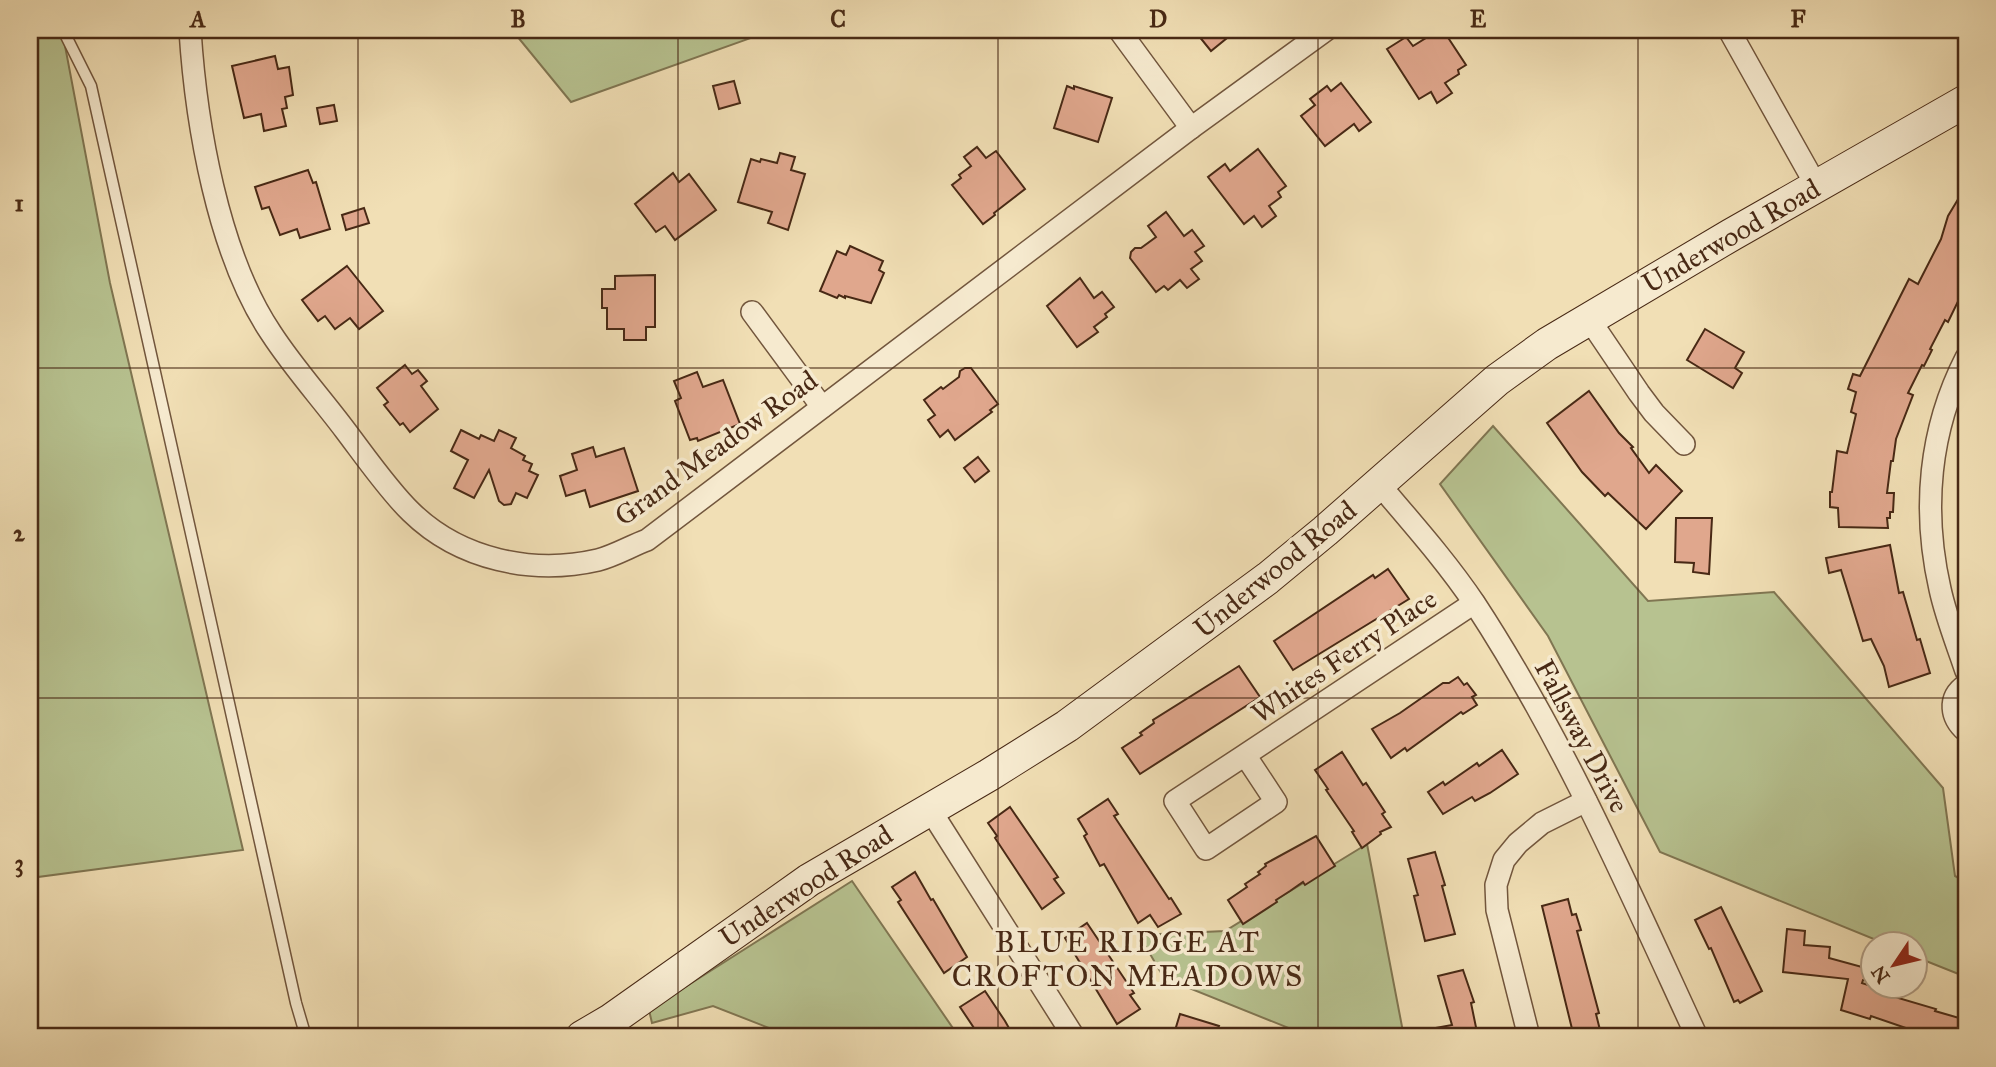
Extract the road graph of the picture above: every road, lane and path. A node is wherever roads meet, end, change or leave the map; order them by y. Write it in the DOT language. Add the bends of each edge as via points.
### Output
graph roads {
  1 [pos="63,30"];
  2 [pos="190,30"];
  3 [pos="1119,30"];
  4 [pos="1326,30"];
  5 [pos="1729,30"];
  6 [pos="1966,101"];
  7 [pos="1191,128"];
  8 [pos="1817,187"];
  9 [pos="752,312"];
  10 [pos="1588,319"];
  11 [pos="1966,358"];
  12 [pos="822,407"];
  13 [pos="1685,444"];
  14 [pos="1379,484"];
  15 [pos="1474,603"];
  16 [pos="1966,671"];
  17 [pos="1966,685"];
  18 [pos="1966,731"];
  19 [pos="1245,755"];
  20 [pos="1586,801"];
  21 [pos="929,808"];
  22 [pos="306,1037"];
  23 [pos="582,1037"];
  24 [pos="1074,1037"];
  25 [pos="1529,1037"];
  26 [pos="1697,1037"];
  1 -- 22 [label="lane" via="91,86"];
  2 -- 12 [label="street, Grand Meadow Road" via="193,82 207,161 246,288 270,333 411,513 453,544 496,560 549,567 600,559 647,540"];
  3 -- 7 [label="street"];
  4 -- 7 [label="street, Grand Meadow Road"];
  5 -- 8 [label="street"];
  6 -- 8 [label="street, Underwood Road"];
  7 -- 12 [label="street, Grand Meadow Road"];
  8 -- 10 [label="street, Underwood Road"];
  9 -- 12 [label="street"];
  10 -- 13 [label="street" via="1654,413"];
  10 -- 14 [label="street, Underwood Road" via="1497,380"];
  11 -- 16 [label="street" via="1943,410 1930,481 1940,591"];
  14 -- 15 [label="street, Fallsway Drive"];
  14 -- 21 [label="street, Underwood Road" via="1268,578 1067,726"];
  15 -- 19 [label="street, Whites Ferry Place"];
  15 -- 20 [label="street, Fallsway Drive"];
  17 -- 18 [label="street" via="1953,708 1957,723"];
  19 -- 19 [label="street, Whites Ferry Place" via="1276,803 1206,849 1175,801"];
  20 -- 25 [label="street" via="1542,823 1518,843 1504,860 1496,885 1497,910"];
  20 -- 26 [label="street, Fallsway Drive"];
  21 -- 23 [label="street, Underwood Road" via="809,880"];
  21 -- 24 [label="street"];
}
